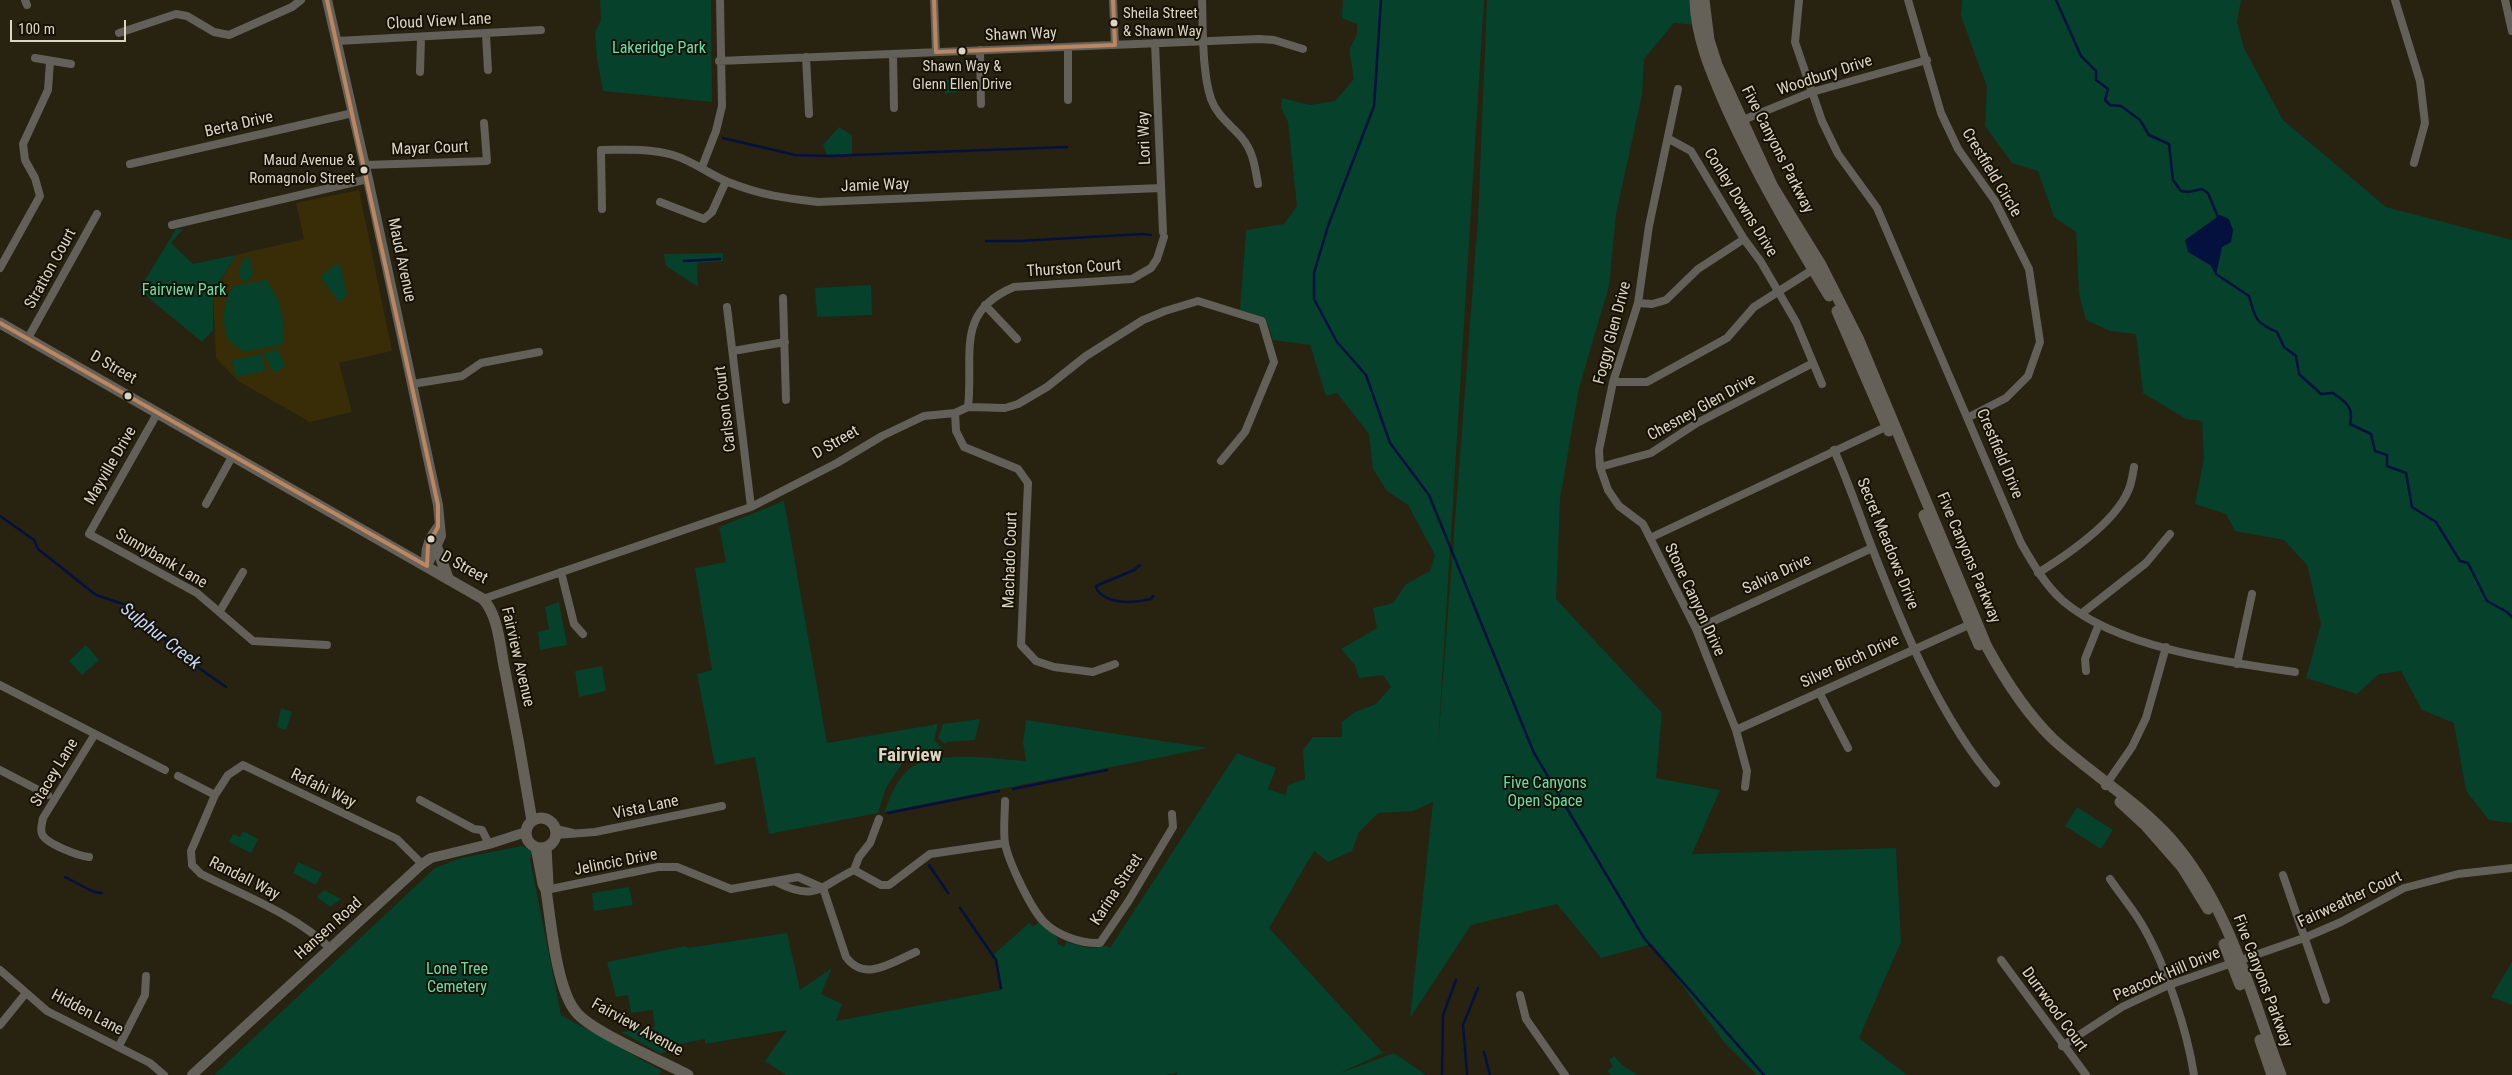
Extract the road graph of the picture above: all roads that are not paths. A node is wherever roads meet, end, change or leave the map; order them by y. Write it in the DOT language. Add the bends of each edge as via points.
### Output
graph roads {
  1 [pos="301,0"];
  2 [pos="328,0"];
  3 [pos="720,0"];
  4 [pos="934,0"];
  5 [pos="1113,0"];
  6 [pos="1202,0"];
  7 [pos="1695,0"];
  8 [pos="1704,0"];
  9 [pos="1799,0"];
  10 [pos="1908,0"];
  11 [pos="2395,0"];
  12 [pos="2505,0"];
  13 [pos="541,30"];
  14 [pos="2512,31"];
  15 [pos="119,33"];
  16 [pos="486,34"];
  17 [pos="421,38"];
  18 [pos="337,41"];
  19 [pos="1204,42"];
  20 [pos="1155,44"];
  21 [pos="1115,45"];
  22 [pos="1068,47"];
  23 [pos="1303,49"];
  24 [pos="980,50"];
  25 [pos="936,52"];
  26 [pos="893,54"];
  27 [pos="806,57"];
  28 [pos="35,58"];
  29 [pos="1927,60"];
  30 [pos="50,61"];
  31 [pos="720,61"];
  32 [pos="71,64"];
  33 [pos="488,70"];
  34 [pos="420,72"];
  35 [pos="1678,89"];
  36 [pos="1812,92"];
  37 [pos="1068,100"];
  38 [pos="981,104"];
  39 [pos="894,108"];
  40 [pos="353,113"];
  41 [pos="809,114"];
  42 [pos="1738,122"];
  43 [pos="484,123"];
  44 [pos="1669,140"];
  45 [pos="2414,163"];
  46 [pos="130,164"];
  47 [pos="366,166"];
  48 [pos="702,167"];
  49 [pos="368,179"];
  50 [pos="726,181"];
  51 [pos="1258,184"];
  52 [pos="1161,188"];
  53 [pos="660,202"];
  54 [pos="602,210"];
  55 [pos="97,214"];
  56 [pos="172,225"];
  57 [pos="1164,235"];
  58 [pos="1744,239"];
  59 [pos="1817,267"];
  60 [pos="0,268"];
  61 [pos="1778,291"];
  62 [pos="783,298"];
  63 [pos="1638,303"];
  64 [pos="985,305"];
  65 [pos="727,307"];
  66 [pos="0,322"];
  67 [pos="28,338"];
  68 [pos="1017,339"];
  69 [pos="785,342"];
  70 [pos="733,351"];
  71 [pos="539,352"];
  72 [pos="1813,362"];
  73 [pos="1613,382"];
  74 [pos="412,384"];
  75 [pos="1822,384"];
  76 [pos="786,400"];
  77 [pos="968,407"];
  78 [pos="158,412"];
  79 [pos="955,413"];
  80 [pos="1969,417"];
  81 [pos="1890,425"];
  82 [pos="1834,450"];
  83 [pos="233,455"];
  84 [pos="1221,461"];
  85 [pos="1600,467"];
  86 [pos="2134,467"];
  87 [pos="206,504"];
  88 [pos="751,507"];
  89 [pos="438,527"];
  90 [pos="89,534"];
  91 [pos="2170,534"];
  92 [pos="1650,538"];
  93 [pos="437,548"];
  94 [pos="1872,548"];
  95 [pos="427,566"];
  96 [pos="243,572"];
  97 [pos="561,572"];
  98 [pos="2038,573"];
  99 [pos="448,578"];
  100 [pos="2252,594"];
  101 [pos="483,599"];
  102 [pos="220,612"];
  103 [pos="2080,614"];
  104 [pos="1973,623"];
  105 [pos="2099,624"];
  106 [pos="1696,629"];
  107 [pos="583,634"];
  108 [pos="327,645"];
  109 [pos="1915,648"];
  110 [pos="2166,648"];
  111 [pos="1115,664"];
  112 [pos="2237,664"];
  113 [pos="2086,671"];
  114 [pos="2295,672"];
  115 [pos="0,685"];
  116 [pos="1820,692"];
  117 [pos="1736,730"];
  118 [pos="95,734"];
  119 [pos="1848,748"];
  120 [pos="0,770"];
  121 [pos="165,770"];
  122 [pos="178,776"];
  123 [pos="1996,783"];
  124 [pos="2106,784"];
  125 [pos="1745,786"];
  126 [pos="48,795"];
  127 [pos="215,795"];
  128 [pos="420,800"];
  129 [pos="1005,801"];
  130 [pos="722,806"];
  131 [pos="1172,814"];
  132 [pos="536,819"];
  133 [pos="879,819"];
  134 [pos="556,832"];
  135 [pos="527,835"];
  136 [pos="1005,842"];
  137 [pos="490,844"];
  138 [pos="541,847"];
  139 [pos="89,857"];
  140 [pos="422,864"];
  141 [pos="2512,868"];
  142 [pos="854,870"];
  143 [pos="2283,874"];
  144 [pos="2110,879"];
  145 [pos="808,880"];
  146 [pos="776,882"];
  147 [pos="823,888"];
  148 [pos="546,890"];
  149 [pos="805,893"];
  150 [pos="2304,938"];
  151 [pos="330,948"];
  152 [pos="916,952"];
  153 [pos="2000,960"];
  154 [pos="2236,961"];
  155 [pos="0,970"];
  156 [pos="146,976"];
  157 [pos="2170,985"];
  158 [pos="26,993"];
  159 [pos="1520,995"];
  160 [pos="2326,1000"];
  161 [pos="0,1025"];
  162 [pos="119,1046"];
  163 [pos="2062,1046"];
  164 [pos="164,1075"];
  165 [pos="192,1075"];
  166 [pos="688,1075"];
  167 [pos="1565,1075"];
  168 [pos="2086,1075"];
  169 [pos="2194,1075"];
  170 [pos="2272,1075"];
  171 [pos="2281,1075"];
  1 -- 15 [label="street" via="292,8 229,35 214,32 187,16 176,14"];
  2 -- 18 [label="street, Maud Avenue"];
  3 -- 31 [label="street"];
  4 -- 25 [label="street"];
  5 -- 21 [label="street"];
  6 -- 19 [label="street"];
  7 -- 42 [label="main road, Five Canyons Parkway" via="1704,53"];
  8 -- 42 [label="main road, Five Canyons Parkway" via="1709,40"];
  9 -- 36 [label="street" via="1795,42"];
  10 -- 29 [label="street, Crestfield Circle"];
  11 -- 45 [label="street" via="2421,90 2425,124"];
  12 -- 14 [label="street"];
  13 -- 16 [label="street, Cloud View Lane"];
  16 -- 17 [label="street, Cloud View Lane"];
  16 -- 33 [label="street"];
  17 -- 18 [label="street, Cloud View Lane"];
  17 -- 34 [label="street"];
  18 -- 40 [label="street, Maud Avenue"];
  19 -- 20 [label="street, Shawn Way"];
  19 -- 23 [label="street, Shawn Way" via="1274,40"];
  19 -- 51 [label="street" via="1211,99 1218,114 1250,150"];
  20 -- 21 [label="street, Shawn Way"];
  20 -- 52 [label="street, Lori Way"];
  21 -- 22 [label="street, Shawn Way"];
  22 -- 24 [label="street, Shawn Way"];
  22 -- 37 [label="street"];
  24 -- 25 [label="street, Shawn Way"];
  24 -- 38 [label="street"];
  25 -- 26 [label="street, Shawn Way"];
  26 -- 27 [label="street, Shawn Way"];
  26 -- 39 [label="street"];
  27 -- 31 [label="street, Shawn Way"];
  27 -- 41 [label="street"];
  28 -- 30 [label="street"];
  29 -- 36 [label="street, Woodbury Drive"];
  29 -- 80 [label="street, Crestfield Circle" via="1941,113 1958,149 1995,200 2029,269 2040,342 2028,376 2006,398"];
  30 -- 32 [label="street"];
  30 -- 60 [label="street" via="48,90 23,144 25,160 36,178 40,196"];
  31 -- 48 [label="street" via="722,106"];
  35 -- 44 [label="street, Foggy Glen Drive"];
  36 -- 42 [label="street, Woodbury Drive"];
  36 -- 80 [label="street, Crestfield Drive" via="1838,154 1877,208"];
  40 -- 46 [label="street, Berta Drive"];
  40 -- 47 [label="street, Maud Avenue"];
  42 -- 59 [label="main road, Five Canyons Parkway" via="1768,195"];
  43 -- 47 [label="street, Mayar Court" via="487,161"];
  44 -- 58 [label="street, Conley Downs Drive" via="1690,151"];
  44 -- 63 [label="street, Foggy Glen Drive" via="1649,226"];
  47 -- 49 [label="street, Maud Avenue"];
  48 -- 50 [label="street, Jamie Way"];
  48 -- 54 [label="street, Jamie Way" via="673,155 648,150 601,150"];
  49 -- 56 [label="street"];
  49 -- 74 [label="street, Maud Avenue"];
  50 -- 52 [label="street, Jamie Way" via="767,196 818,202"];
  50 -- 53 [label="street" via="712,212 704,219"];
  52 -- 57 [label="street, Lori Way"];
  55 -- 67 [label="street, Stratton Court"];
  57 -- 64 [label="street, Thurston Court" via="1157,260 1151,268 1132,278 1014,287"];
  58 -- 61 [label="street, Conley Downs Drive"];
  58 -- 63 [label="street" via="1698,269 1666,300"];
  59 -- 61 [label="street"];
  59 -- 81 [label="main road, Five Canyons Parkway"];
  61 -- 72 [label="street, Conley Downs Drive"];
  61 -- 73 [label="street" via="1754,307 1728,338 1647,382"];
  62 -- 69 [label="street"];
  63 -- 73 [label="street, Foggy Glen Drive"];
  64 -- 68 [label="street"];
  64 -- 77 [label="street, Thurston Court" via="969,337"];
  65 -- 70 [label="street, Carlson Court"];
  66 -- 67 [label="main road, D Street"];
  67 -- 78 [label="main road, D Street"];
  69 -- 70 [label="street"];
  69 -- 76 [label="street"];
  70 -- 88 [label="street, Carlson Court"];
  71 -- 74 [label="street" via="481,363 462,376"];
  72 -- 75 [label="street, Conley Downs Drive"];
  72 -- 85 [label="street, Chesney Glen Drive" via="1697,423 1650,453"];
  73 -- 85 [label="street, Foggy Glen Drive" via="1599,450"];
  74 -- 89 [label="street, Maud Avenue" via="438,504"];
  77 -- 79 [label="street, D Street"];
  77 -- 84 [label="street" via="1005,408 1028,400 1086,356 1143,320 1198,301 1262,321 1274,362 1245,432"];
  78 -- 83 [label="main road, D Street"];
  78 -- 90 [label="street, Mayville Drive"];
  79 -- 88 [label="street, D Street" via="924,416"];
  79 -- 111 [label="street, Machado Court" via="956,431 964,447 1018,469 1028,483 1021,645 1036,661 1054,667 1093,672"];
  80 -- 98 [label="street, Crestfield Drive" via="2021,543"];
  81 -- 82 [label="street, Stone Canyon Drive"];
  81 -- 104 [label="main road, Five Canyons Parkway"];
  82 -- 92 [label="street, Stone Canyon Drive"];
  82 -- 94 [label="street, Secret Meadows Drive"];
  83 -- 87 [label="street"];
  83 -- 95 [label="main road, D Street"];
  85 -- 92 [label="street, Foggy Glen Drive" via="1608,490 1619,506 1643,524"];
  86 -- 98 [label="street" via="2130,487 2120,506 2102,525"];
  88 -- 97 [label="street, D Street"];
  89 -- 93 [label="street, Maud Avenue" via="441,536"];
  89 -- 95 [label="street, Maud Avenue" via="424,554"];
  90 -- 102 [label="street, Sunnybank Lane" via="197,593"];
  91 -- 103 [label="street" via="2146,563"];
  92 -- 106 [label="street, Stone Canyon Drive"];
  93 -- 95 [label="street, Maud Avenue"];
  93 -- 99 [label="main road"];
  94 -- 106 [label="street, Salvia Drive"];
  94 -- 109 [label="street, Secret Meadows Drive"];
  95 -- 99 [label="main road, D Street"];
  96 -- 102 [label="street"];
  97 -- 101 [label="street, D Street"];
  97 -- 107 [label="street" via="574,624"];
  98 -- 103 [label="street, Crestfield Drive" via="2062,600"];
  99 -- 101 [label="main road, D Street"];
  100 -- 112 [label="street"];
  101 -- 132 [label="main road, Fairview Avenue" via="490,606 497,634 528,784 533,791"];
  102 -- 108 [label="street, Sunnybank Lane" via="253,640"];
  103 -- 105 [label="street, Crestfield Drive"];
  104 -- 109 [label="street, Silver Birch Drive"];
  104 -- 124 [label="main road, Five Canyons Parkway" via="1992,668 2023,716 2044,738"];
  105 -- 110 [label="street, Crestfield Drive"];
  105 -- 113 [label="street" via="2085,659"];
  106 -- 117 [label="street, Stone Canyon Drive"];
  109 -- 116 [label="street, Silver Birch Drive"];
  109 -- 123 [label="street, Secret Meadows Drive" via="1952,724 1974,758"];
  110 -- 112 [label="street, Crestfield Drive"];
  110 -- 124 [label="street" via="2146,718 2132,747"];
  112 -- 114 [label="street, Crestfield Drive"];
  115 -- 118 [label="street"];
  116 -- 117 [label="street, Silver Birch Drive"];
  116 -- 119 [label="street"];
  117 -- 125 [label="street, Stone Canyon Drive" via="1747,771"];
  118 -- 121 [label="street"];
  118 -- 139 [label="street, Stacey Lane" via="43,818 41,828 42,836 50,842"];
  120 -- 126 [label="street"];
  122 -- 127 [label="street"];
  124 -- 154 [label="main road, Five Canyons Parkway" via="2154,822 2187,860 2219,914"];
  127 -- 140 [label="street, Rafahi Way" via="228,775 242,765 397,840"];
  127 -- 151 [label="street, Randall Way" via="191,851 192,865 201,874 312,931"];
  128 -- 137 [label="street" via="474,829 482,830"];
  129 -- 136 [label="street, Karina Street"];
  130 -- 134 [label="street, Vista Lane" via="595,832"];
  131 -- 136 [label="street, Karina Street" via="1173,827 1100,942 1089,943 1061,934 1043,922 1012,866"];
  132 -- 134 [label="main road" via="550,820"];
  132 -- 135 [label="main road"];
  133 -- 142 [label="street"];
  134 -- 138 [label="main road" via="553,843"];
  135 -- 137 [label="street, Hansen Road" via="510,836"];
  135 -- 138 [label="main road"];
  136 -- 142 [label="street" via="930,854 889,885"];
  137 -- 140 [label="street, Hansen Road" via="431,858"];
  138 -- 148 [label="main road, Fairview Avenue" via="542,884"];
  140 -- 151 [label="street, Hansen Road"];
  141 -- 150 [label="street, Fairweather Court" via="2458,874 2404,888"];
  142 -- 147 [label="street"];
  143 -- 150 [label="street"];
  144 -- 157 [label="street" via="2142,924"];
  145 -- 146 [label="street, Jelincic Drive" via="798,877"];
  145 -- 147 [label="street, Jelincic Drive"];
  145 -- 149 [label="street"];
  146 -- 148 [label="street, Jelincic Drive" via="731,889 677,867 658,867"];
  146 -- 149 [label="street" via="795,892"];
  147 -- 149 [label="street"];
  147 -- 152 [label="street" via="846,957 852,965 862,970 874,970"];
  148 -- 166 [label="main road, Fairview Avenue" via="561,976 576,1012 604,1032"];
  150 -- 154 [label="street, Fairweather Court"];
  150 -- 160 [label="street"];
  151 -- 165 [label="street, Hansen Road"];
  153 -- 163 [label="street, Durrwood Court"];
  154 -- 157 [label="street, Peacock Hill Drive"];
  154 -- 170 [label="main road, Five Canyons Parkway"];
  154 -- 171 [label="main road, Five Canyons Parkway"];
  155 -- 158 [label="street, Hidden Lane"];
  156 -- 162 [label="street" via="145,995"];
  157 -- 163 [label="street, Peacock Hill Drive" via="2122,1007"];
  157 -- 169 [label="street"];
  158 -- 161 [label="street"];
  158 -- 162 [label="street, Hidden Lane" via="47,1011"];
  159 -- 167 [label="street" via="1526,1019"];
  162 -- 164 [label="street, Hidden Lane" via="150,1062"];
  163 -- 168 [label="street, Durrwood Court"];
}
